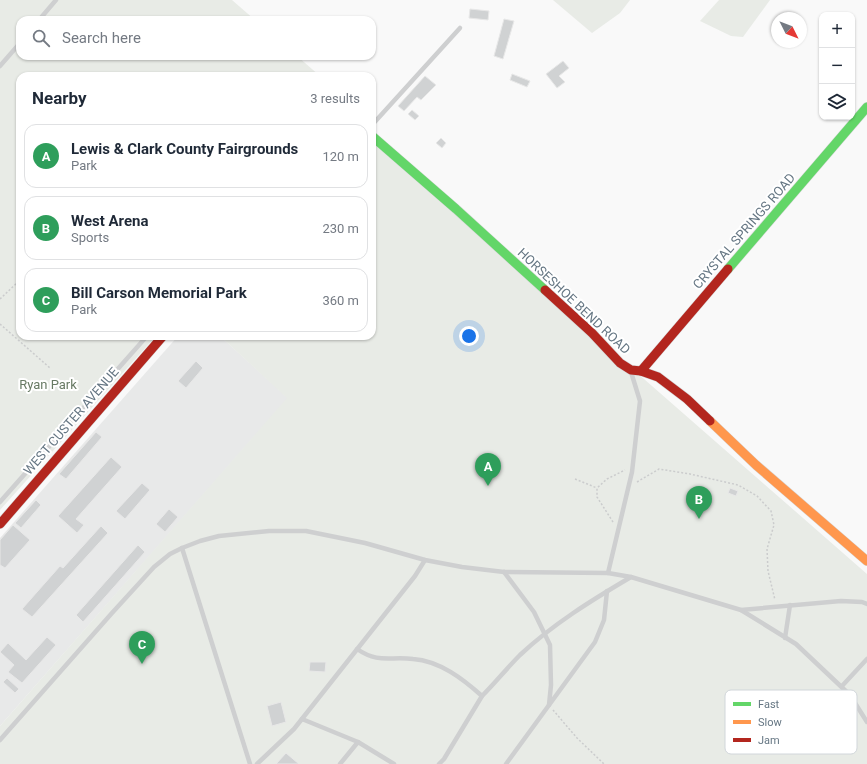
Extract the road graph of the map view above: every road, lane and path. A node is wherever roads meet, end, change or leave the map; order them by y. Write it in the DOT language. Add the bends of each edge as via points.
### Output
graph roads {
  1 [pos="56,0"];
  2 [pos="42,16"];
  3 [pos="460,28"];
  4 [pos="16,48"];
  5 [pos="0,66"];
  6 [pos="867,107"];
  7 [pos="376,121"];
  8 [pos="376,139"];
  9 [pos="16,284"];
  10 [pos="0,299"];
  11 [pos="0,324"];
  12 [pos="16,338"];
  13 [pos="18,340"];
  14 [pos="143,340"];
  15 [pos="159,340"];
  16 [pos="50,368"];
  17 [pos="631,370"];
  18 [pos="641,371"];
  19 [pos="632,466"];
  20 [pos="575,479"];
  21 [pos="597,488"];
  22 [pos="628,490"];
  23 [pos="0,502"];
  24 [pos="0,524"];
  25 [pos="618,530"];
  26 [pos="182,548"];
  27 [pos="425,560"];
  28 [pos="867,561"];
  29 [pos="504,572"];
  30 [pos="608,573"];
  31 [pos="631,577"];
  32 [pos="607,591"];
  33 [pos="867,604"];
  34 [pos="790,605"];
  35 [pos="776,607"];
  36 [pos="741,610"];
  37 [pos="546,634"];
  38 [pos="785,638"];
  39 [pos="357,649"];
  40 [pos="867,659"];
  41 [pos="842,686"];
  42 [pos="846,690"];
  43 [pos="482,696"];
  44 [pos="549,705"];
  45 [pos="857,706"];
  46 [pos="302,719"];
  47 [pos="867,722"];
  48 [pos="0,740"];
  49 [pos="358,742"];
  50 [pos="250,764"];
  51 [pos="257,764"];
  52 [pos="340,764"];
  53 [pos="394,764"];
  54 [pos="439,764"];
  55 [pos="506,764"];
  56 [pos="604,764"];
  1 -- 2 [label="lane"];
  3 -- 7 [label="lane"];
  4 -- 5 [label="lane"];
  6 -- 18 [label="street, CRYSTAL SPRINGS ROAD"];
  8 -- 17 [label="street, HORSESHOE BEND ROAD" via="581,323 620,363"];
  9 -- 10 [label="path"];
  11 -- 12 [label="path"];
  13 -- 16 [label="path"];
  14 -- 23 [label="lane"];
  15 -- 24 [label="street, WEST CUSTER AVENUE"];
  17 -- 18 [label="street, HORSESHOE BEND ROAD"];
  17 -- 19 [label="lane" via="640,401"];
  18 -- 28 [label="street, HORSESHOE BEND ROAD" via="658,377 687,399 756,465"];
  19 -- 21 [label="path" via="606,479"];
  19 -- 22 [label="lane"];
  20 -- 21 [label="path"];
  21 -- 25 [label="path" via="597,497"];
  22 -- 25 [label="lane"];
  22 -- 35 [label="path" via="642,478 659,469 738,485 757,496 771,510 773,518 774,525 767,549 768,571"];
  25 -- 30 [label="lane"];
  26 -- 27 [label="lane" via="219,536 269,531 306,531 365,542"];
  26 -- 48 [label="lane" via="170,554 154,568"];
  26 -- 50 [label="lane"];
  27 -- 29 [label="lane" via="462,568"];
  27 -- 39 [label="lane"];
  29 -- 30 [label="lane"];
  29 -- 37 [label="lane" via="527,600"];
  30 -- 31 [label="lane"];
  31 -- 32 [label="lane"];
  31 -- 36 [label="lane"];
  32 -- 37 [label="lane"];
  32 -- 44 [label="lane" via="604,620 595,642"];
  33 -- 34 [label="lane" via="841,601"];
  34 -- 35 [label="lane"];
  34 -- 38 [label="lane"];
  35 -- 36 [label="lane"];
  36 -- 38 [label="lane"];
  37 -- 43 [label="lane" via="520,655"];
  37 -- 44 [label="lane" via="550,645"];
  38 -- 41 [label="lane" via="796,644"];
  39 -- 43 [label="lane" via="371,658 413,658 426,661 446,669"];
  39 -- 46 [label="lane"];
  40 -- 41 [label="lane"];
  41 -- 42 [label="lane"];
  43 -- 54 [label="lane" via="444,760"];
  44 -- 55 [label="lane"];
  44 -- 56 [label="path" via="577,738"];
  45 -- 47 [label="lane"];
  46 -- 49 [label="lane"];
  46 -- 51 [label="lane"];
  49 -- 52 [label="lane"];
  49 -- 53 [label="lane"];
}
